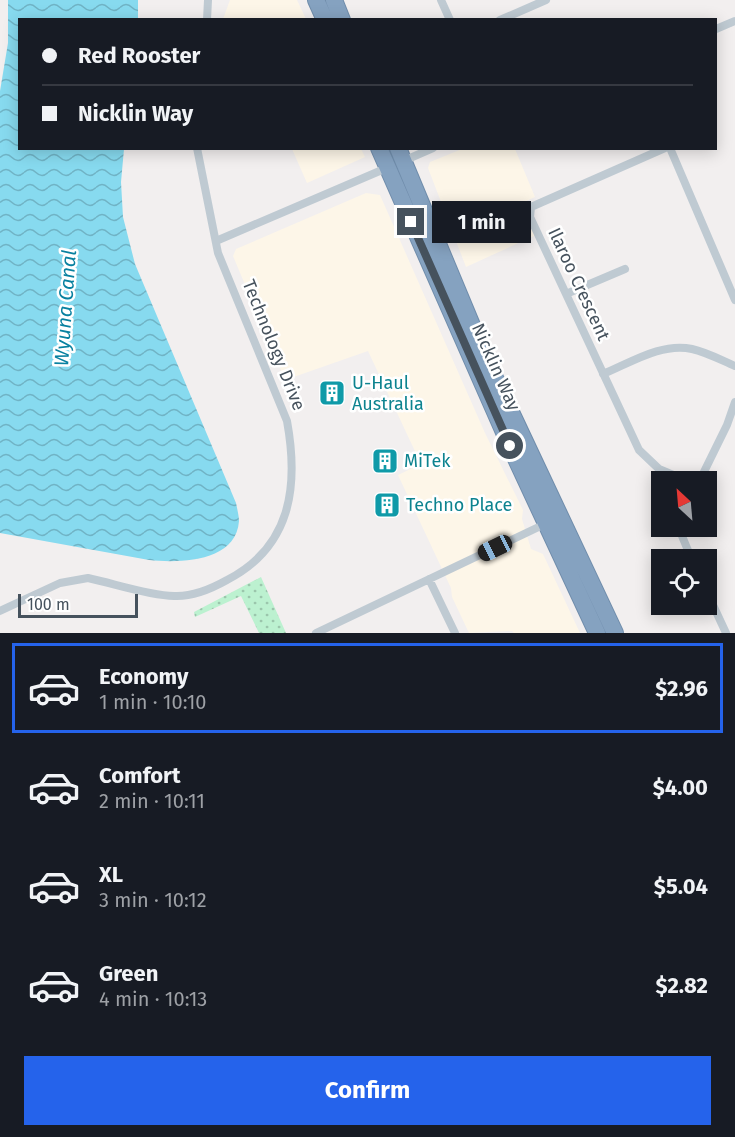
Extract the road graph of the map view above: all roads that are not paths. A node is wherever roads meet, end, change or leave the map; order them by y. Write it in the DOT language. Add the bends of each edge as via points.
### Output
graph roads {
  1 [pos="208,0"];
  2 [pos="316,0"];
  3 [pos="334,0"];
  4 [pos="441,0"];
  5 [pos="542,1"];
  6 [pos="207,18"];
  7 [pos="324,18"];
  8 [pos="341,18"];
  9 [pos="449,18"];
  10 [pos="504,18"];
  11 [pos="735,21"];
  12 [pos="717,29"];
  13 [pos="197,150"];
  14 [pos="380,150"];
  15 [pos="424,150"];
  16 [pos="660,150"];
  17 [pos="671,150"];
  18 [pos="400,155"];
  19 [pos="387,168"];
  20 [pos="216,241"];
  21 [pos="625,269"];
  22 [pos="566,294"];
  23 [pos="735,300"];
  24 [pos="735,366"];
  25 [pos="603,374"];
  26 [pos="735,402"];
  27 [pos="731,427"];
  28 [pos="664,471"];
  29 [pos="705,471"];
  30 [pos="561,517"];
  31 [pos="545,524"];
  32 [pos="429,579"];
  33 [pos="0,611"];
  34 [pos="717,614"];
  35 [pos="317,633"];
  36 [pos="455,633"];
  37 [pos="597,633"];
  38 [pos="615,633"];
  39 [pos="726,633"];
  1 -- 6 [label="street"];
  2 -- 7 [label="highway"];
  3 -- 8 [label="highway"];
  4 -- 9 [label="street"];
  5 -- 10 [label="street"];
  11 -- 12 [label="street"];
  13 -- 20 [label="street, Technology Drive"];
  14 -- 19 [label="highway, Nicklin Way"];
  15 -- 18 [label="street"];
  16 -- 22 [label="street, Ilaroo Crescent" via="531,207 530,217"];
  17 -- 23 [label="street"];
  18 -- 19 [label="street"];
  18 -- 30 [label="highway, Nicklin Way" via="486,359"];
  19 -- 20 [label="street"];
  19 -- 31 [label="highway, Nicklin Way"];
  20 -- 33 [label="street, Technology Drive" via="287,422 291,502 278,532 255,563 197,593 174,596 88,578 74,579"];
  21 -- 22 [label="street"];
  22 -- 25 [label="street, Ilaroo Crescent"];
  24 -- 25 [label="street" via="692,349 677,348 661,350"];
  25 -- 28 [label="street, Ilaroo Crescent" via="639,450"];
  26 -- 27 [label="street"];
  27 -- 29 [label="street"];
  30 -- 31 [label="street"];
  30 -- 38 [label="highway, Nicklin Way"];
  31 -- 32 [label="street"];
  31 -- 37 [label="highway, Nicklin Way"];
  32 -- 35 [label="street"];
  32 -- 36 [label="street"];
  34 -- 39 [label="street"];
}
